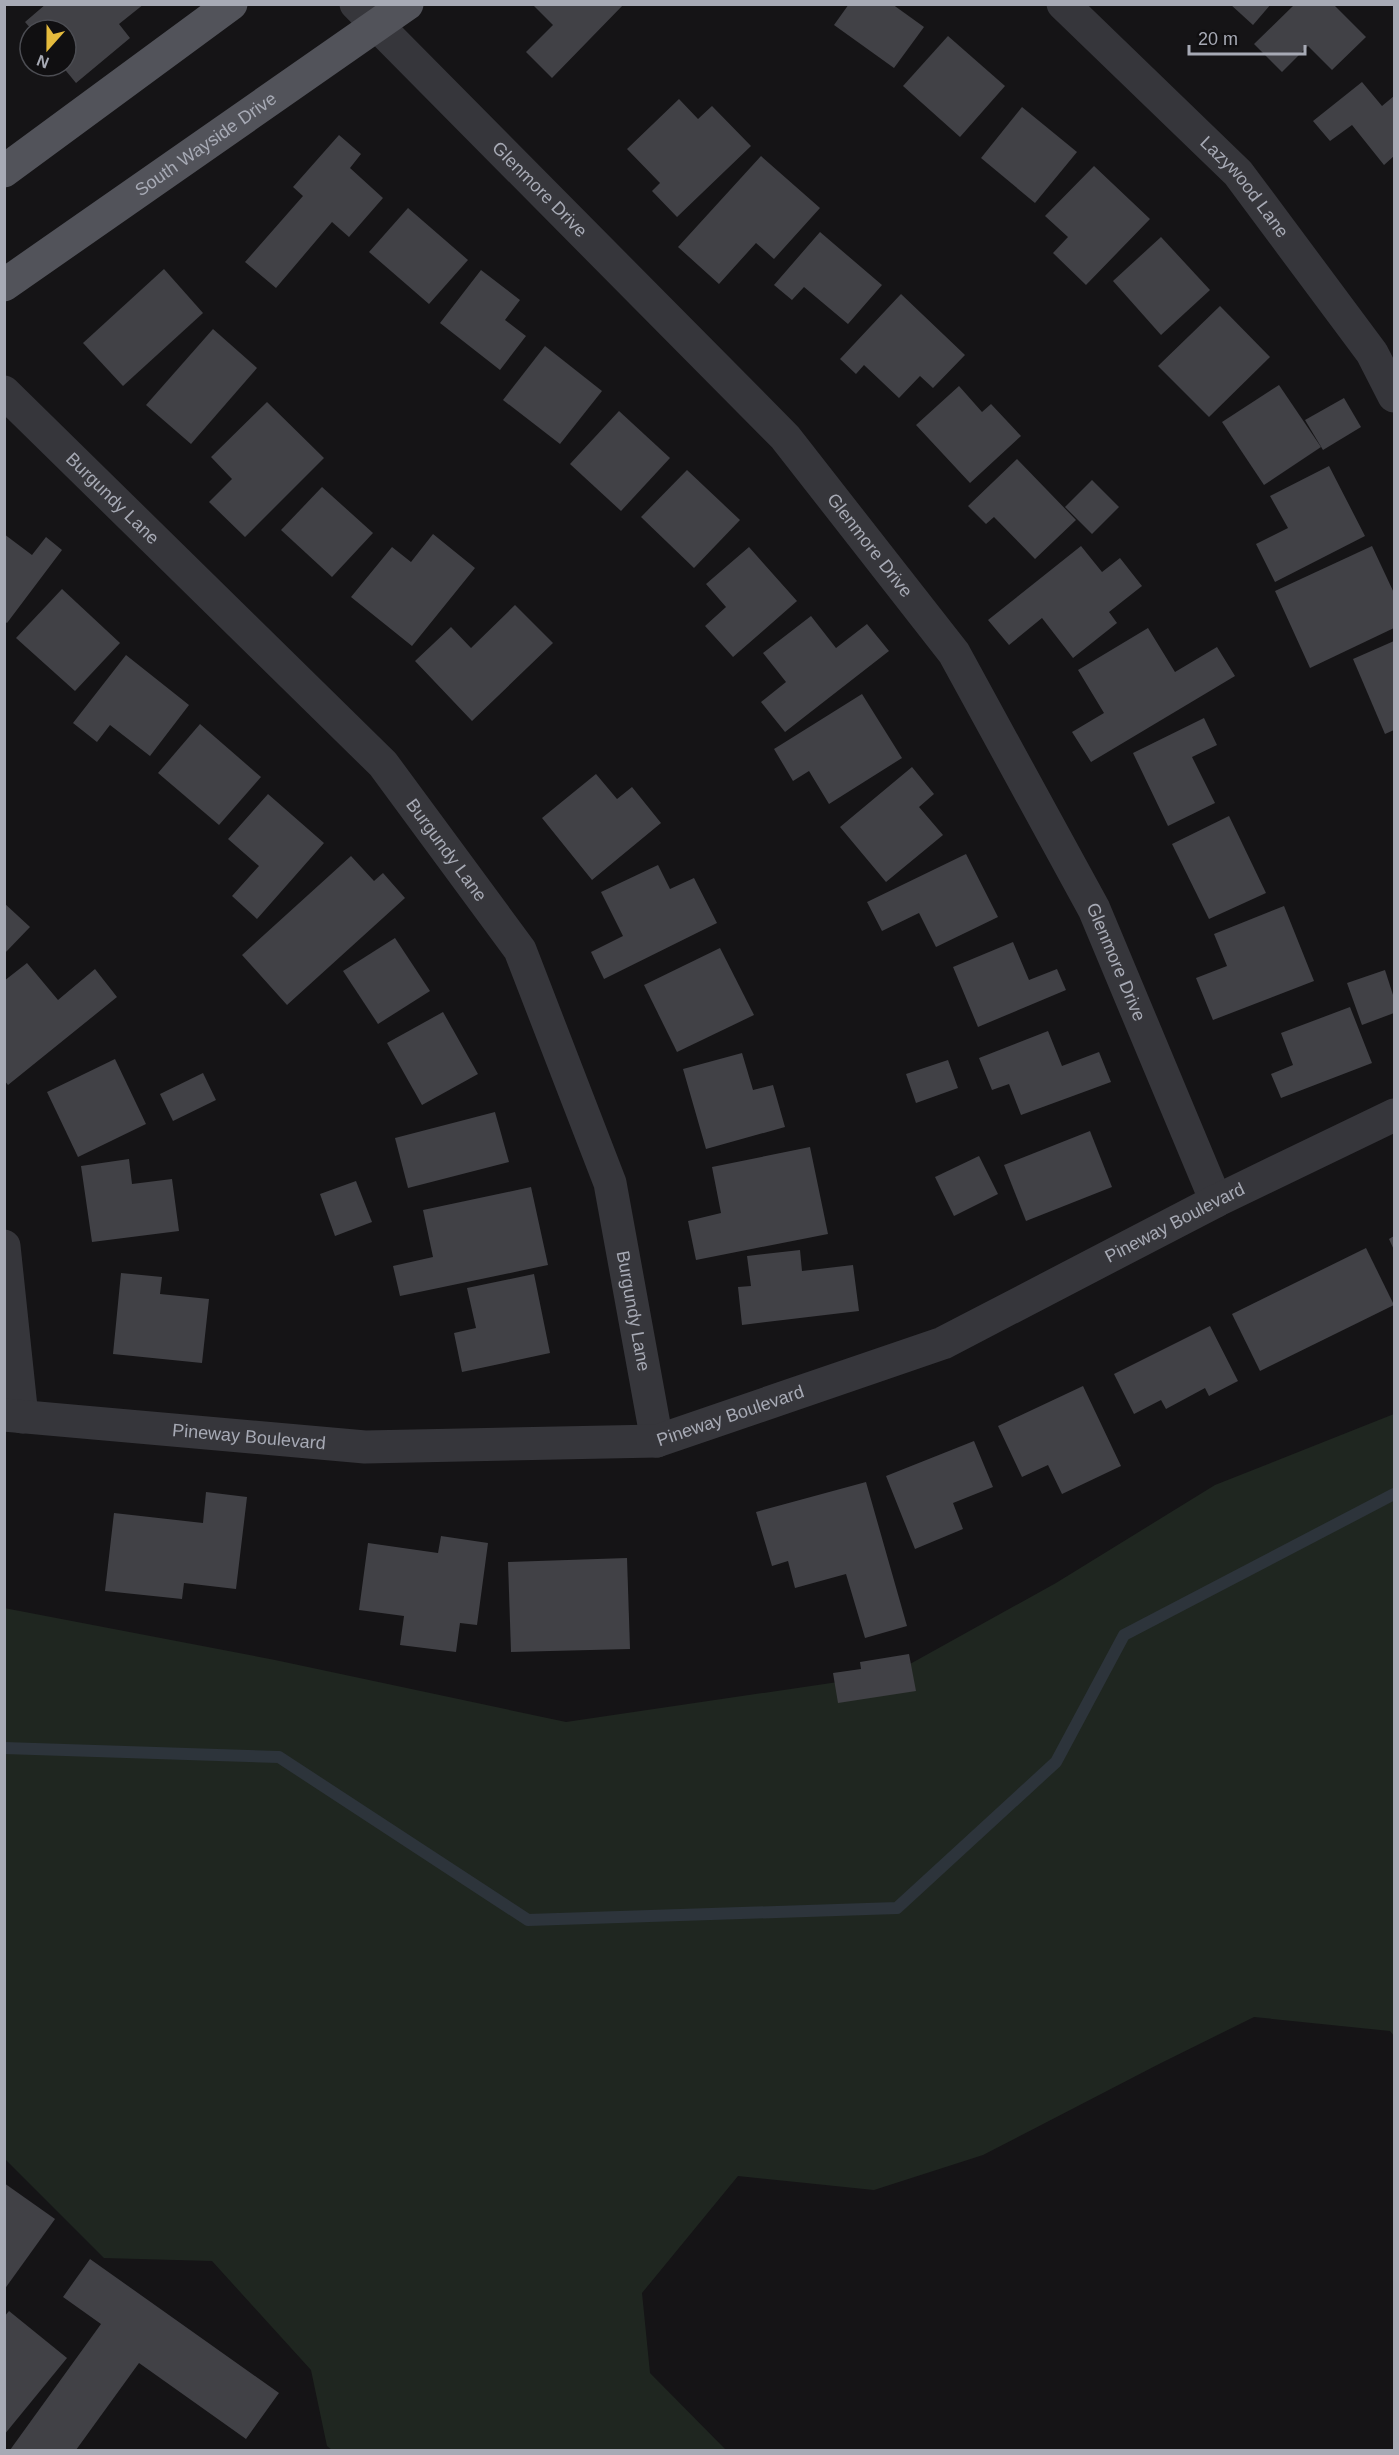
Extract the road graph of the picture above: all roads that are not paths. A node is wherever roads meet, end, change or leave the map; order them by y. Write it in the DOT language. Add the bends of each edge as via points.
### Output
graph roads {
  1 [pos="231,4"];
  2 [pos="407,4"];
  3 [pos="1063,4"];
  4 [pos="367,16"];
  5 [pos="4,171"];
  6 [pos="4,285"];
  7 [pos="4,392"];
  8 [pos="1395,396"];
  9 [pos="1395,1115"];
  10 [pos="1216,1201"];
  11 [pos="4,1246"];
  12 [pos="13,1416"];
  13 [pos="657,1441"];
  1 -- 5 [label="main road"];
  2 -- 4 [label="main road, South Wayside Drive"];
  3 -- 8 [label="street, Lazywood Lane" via="1238,173 1372,353"];
  4 -- 6 [label="main road, South Wayside Drive"];
  4 -- 10 [label="street, Glenmore Drive" via="785,437 954,653 1094,909"];
  7 -- 13 [label="street, Burgundy Lane" via="383,764 520,950 610,1183"];
  9 -- 10 [label="street, Pineway Boulevard"];
  10 -- 13 [label="street, Pineway Boulevard" via="943,1343"];
  11 -- 12 [label="street"];
  12 -- 13 [label="street, Pineway Boulevard" via="366,1447"];
}
